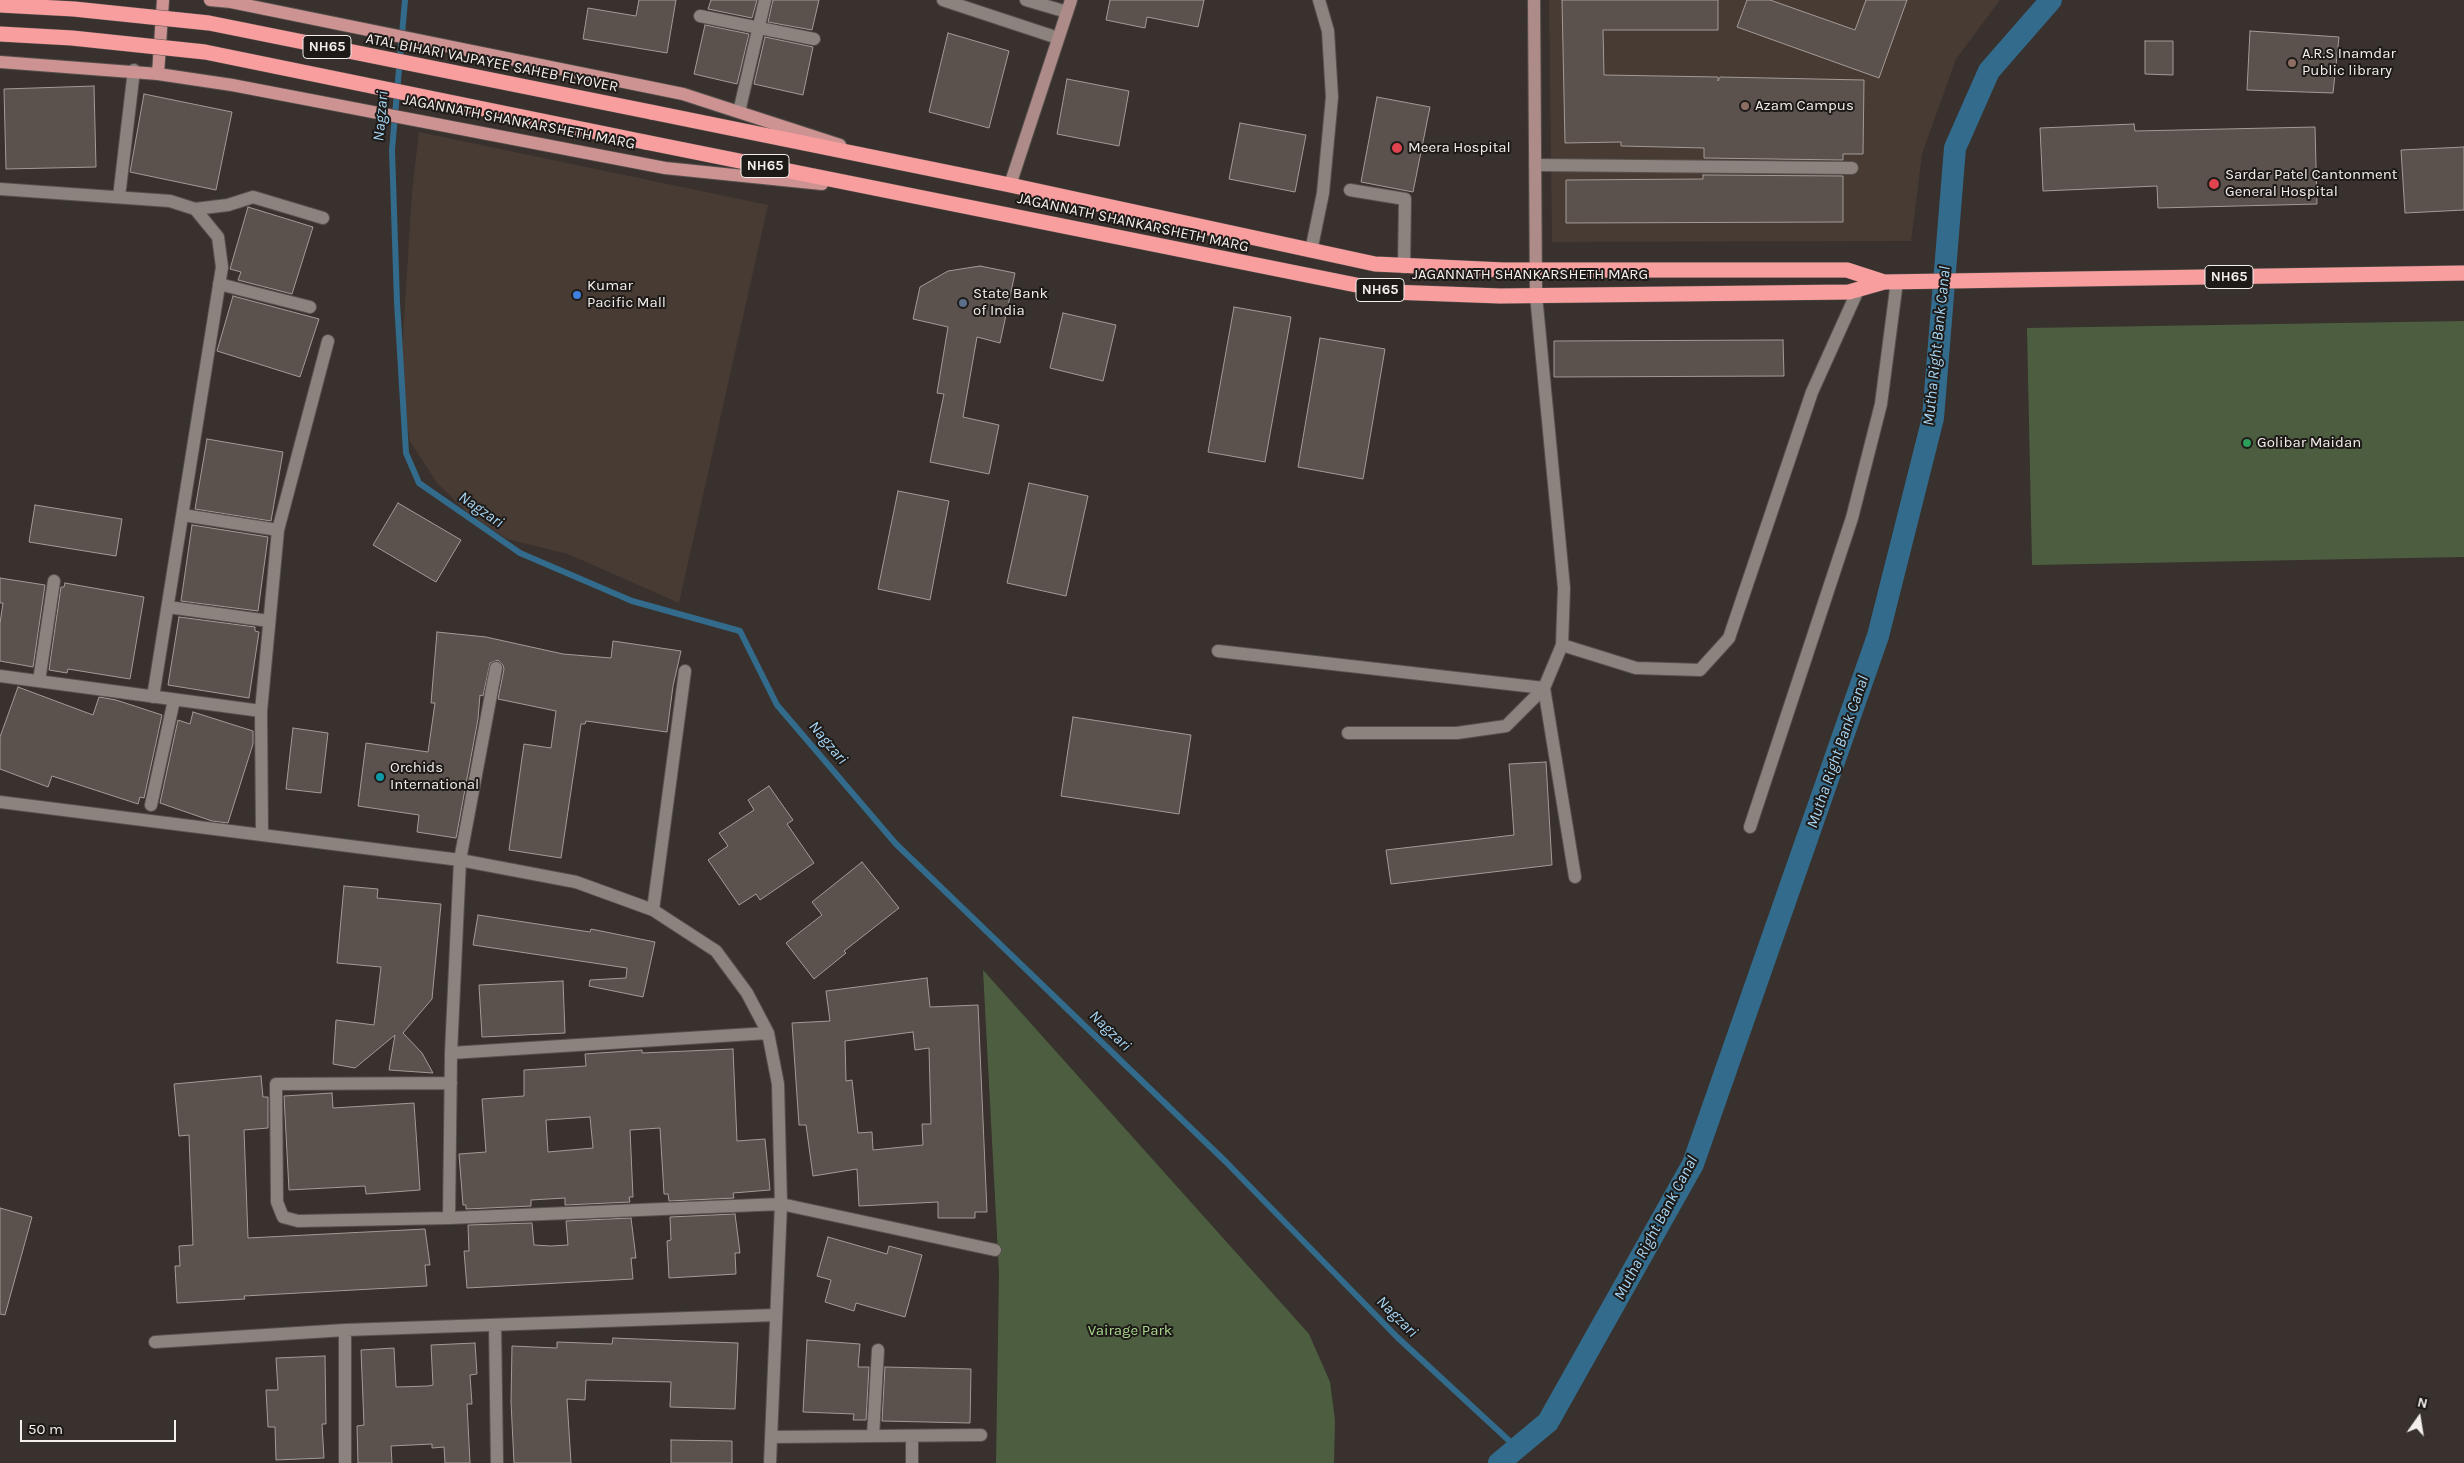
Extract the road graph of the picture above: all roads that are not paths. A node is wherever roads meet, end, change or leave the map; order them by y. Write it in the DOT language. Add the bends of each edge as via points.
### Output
graph roads {
  1 [pos="163,0"];
  2 [pos="210,0"];
  3 [pos="765,0"];
  4 [pos="943,0"];
  5 [pos="1026,0"];
  6 [pos="1319,0"];
  7 [pos="1534,0"];
  8 [pos="231,1"];
  9 [pos="0,5"];
  10 [pos="1069,6"];
  11 [pos="700,16"];
  12 [pos="759,28"];
  13 [pos="0,34"];
  14 [pos="1058,38"];
  15 [pos="814,39"];
  16 [pos="0,62"];
  17 [pos="134,70"];
  18 [pos="158,74"];
  19 [pos="651,112"];
  20 [pos="740,112"];
  21 [pos="890,161"];
  22 [pos="1535,165"];
  23 [pos="1852,168"];
  24 [pos="1010,184"];
  25 [pos="0,189"];
  26 [pos="884,190"];
  27 [pos="1350,190"];
  28 [pos="119,197"];
  29 [pos="195,209"];
  30 [pos="323,218"];
  31 [pos="1312,251"];
  32 [pos="1400,267"];
  33 [pos="1535,270"];
  34 [pos="2464,273"];
  35 [pos="1891,281"];
  36 [pos="219,284"];
  37 [pos="1858,290"];
  38 [pos="1391,292"];
  39 [pos="1536,295"];
  40 [pos="310,307"];
  41 [pos="328,341"];
  42 [pos="183,515"];
  43 [pos="278,530"];
  44 [pos="54,581"];
  45 [pos="168,607"];
  46 [pos="269,621"];
  47 [pos="1562,645"];
  48 [pos="1218,651"];
  49 [pos="496,668"];
  50 [pos="685,671"];
  51 [pos="0,676"];
  52 [pos="39,681"];
  53 [pos="1544,688"];
  54 [pos="153,697"];
  55 [pos="174,700"];
  56 [pos="261,712"];
  57 [pos="1348,733"];
  58 [pos="0,802"];
  59 [pos="151,805"];
  60 [pos="1750,827"];
  61 [pos="262,835"];
  62 [pos="460,860"];
  63 [pos="1575,878"];
  64 [pos="653,910"];
  65 [pos="768,1032"];
  66 [pos="451,1053"];
  67 [pos="451,1083"];
  68 [pos="781,1204"];
  69 [pos="449,1218"];
  70 [pos="995,1250"];
  71 [pos="776,1315"];
  72 [pos="495,1325"];
  73 [pos="345,1330"];
  74 [pos="154,1342"];
  75 [pos="878,1350"];
  76 [pos="981,1435"];
  77 [pos="873,1436"];
  78 [pos="912,1436"];
  79 [pos="771,1437"];
  80 [pos="345,1463"];
  81 [pos="497,1463"];
  82 [pos="770,1463"];
  83 [pos="912,1463"];
  1 -- 18 [label="main road"];
  2 -- 8 [label="main road, JAGANNATH SHANKARSHETH MARG"];
  3 -- 12 [label="street"];
  4 -- 14 [label="street"];
  5 -- 10 [label="street"];
  6 -- 31 [label="street" via="1328,31 1332,97 1323,193"];
  7 -- 22 [label="street"];
  8 -- 20 [label="main road, JAGANNATH SHANKARSHETH MARG" via="683,94"];
  9 -- 19 [label="highway, ATAL BIHARI VAJPAYEE SAHEB FLYOVER / NH65, bridge" via="209,23"];
  10 -- 14 [label="street"];
  11 -- 12 [label="street"];
  12 -- 15 [label="street"];
  12 -- 20 [label="street"];
  13 -- 26 [label="highway, JAGANNATH SHANKARSHETH MARG / NH65, bridge" via="205,52"];
  14 -- 24 [label="street"];
  16 -- 17 [label="main road, JAGANNATH SHANKARSHETH MARG"];
  17 -- 18 [label="main road, JAGANNATH SHANKARSHETH MARG"];
  17 -- 28 [label="street"];
  18 -- 26 [label="main road, JAGANNATH SHANKARSHETH MARG" via="232,85 665,168"];
  19 -- 21 [label="highway, JAGANNATH SHANKARSHETH MARG / NH65"];
  20 -- 21 [label="main road, JAGANNATH SHANKARSHETH MARG"];
  21 -- 24 [label="highway, JAGANNATH SHANKARSHETH MARG / NH65"];
  22 -- 23 [label="street"];
  22 -- 33 [label="street"];
  24 -- 31 [label="highway, JAGANNATH SHANKARSHETH MARG / NH65"];
  25 -- 28 [label="street"];
  26 -- 38 [label="highway, JAGANNATH SHANKARSHETH MARG / NH65"];
  27 -- 32 [label="street" via="1405,199"];
  28 -- 29 [label="street" via="170,201"];
  29 -- 30 [label="street" via="228,205 253,197"];
  29 -- 36 [label="street" via="218,237 222,267"];
  31 -- 32 [label="highway, JAGANNATH SHANKARSHETH MARG / NH65"];
  32 -- 33 [label="highway, JAGANNATH SHANKARSHETH MARG / NH65"];
  32 -- 38 [label="highway"];
  33 -- 35 [label="highway, JAGANNATH SHANKARSHETH MARG / NH65" via="1847,270"];
  33 -- 39 [label="street"];
  34 -- 35 [label="highway, JAGANNATH SHANKARSHETH MARG / NH65"];
  35 -- 37 [label="highway, JAGANNATH SHANKARSHETH MARG / NH65"];
  35 -- 60 [label="street" via="1881,404 1852,518"];
  36 -- 40 [label="street"];
  36 -- 42 [label="street"];
  37 -- 39 [label="highway, JAGANNATH SHANKARSHETH MARG / NH65"];
  37 -- 47 [label="street" via="1812,392 1729,638 1700,670 1636,668"];
  38 -- 39 [label="highway, JAGANNATH SHANKARSHETH MARG / NH65"];
  39 -- 47 [label="street" via="1564,588"];
  41 -- 43 [label="street"];
  42 -- 43 [label="street"];
  42 -- 45 [label="street"];
  43 -- 46 [label="street"];
  44 -- 52 [label="street"];
  45 -- 46 [label="street"];
  45 -- 54 [label="street"];
  46 -- 56 [label="street"];
  47 -- 53 [label="street"];
  48 -- 53 [label="street"];
  49 -- 62 [label="street"];
  50 -- 64 [label="street"];
  51 -- 52 [label="street"];
  52 -- 54 [label="street"];
  53 -- 57 [label="street" via="1506,726 1457,733"];
  53 -- 63 [label="street"];
  54 -- 55 [label="street"];
  55 -- 56 [label="street"];
  55 -- 59 [label="street"];
  56 -- 61 [label="street"];
  58 -- 61 [label="street"];
  61 -- 62 [label="street"];
  62 -- 64 [label="street" via="576,882"];
  62 -- 66 [label="street"];
  64 -- 65 [label="street" via="716,951 747,993"];
  65 -- 66 [label="street"];
  65 -- 68 [label="street" via="778,1084"];
  66 -- 67 [label="street"];
  67 -- 69 [label="street"];
  67 -- 69 [label="street" via="276,1084 278,1202 283,1217 298,1221"];
  68 -- 69 [label="street"];
  68 -- 70 [label="street"];
  68 -- 71 [label="street"];
  71 -- 72 [label="street"];
  71 -- 79 [label="street"];
  72 -- 73 [label="street"];
  72 -- 81 [label="street"];
  73 -- 74 [label="street"];
  73 -- 80 [label="street"];
  75 -- 77 [label="street"];
  76 -- 78 [label="street"];
  77 -- 78 [label="street"];
  77 -- 79 [label="street"];
  78 -- 83 [label="street"];
  79 -- 82 [label="street"];
}
